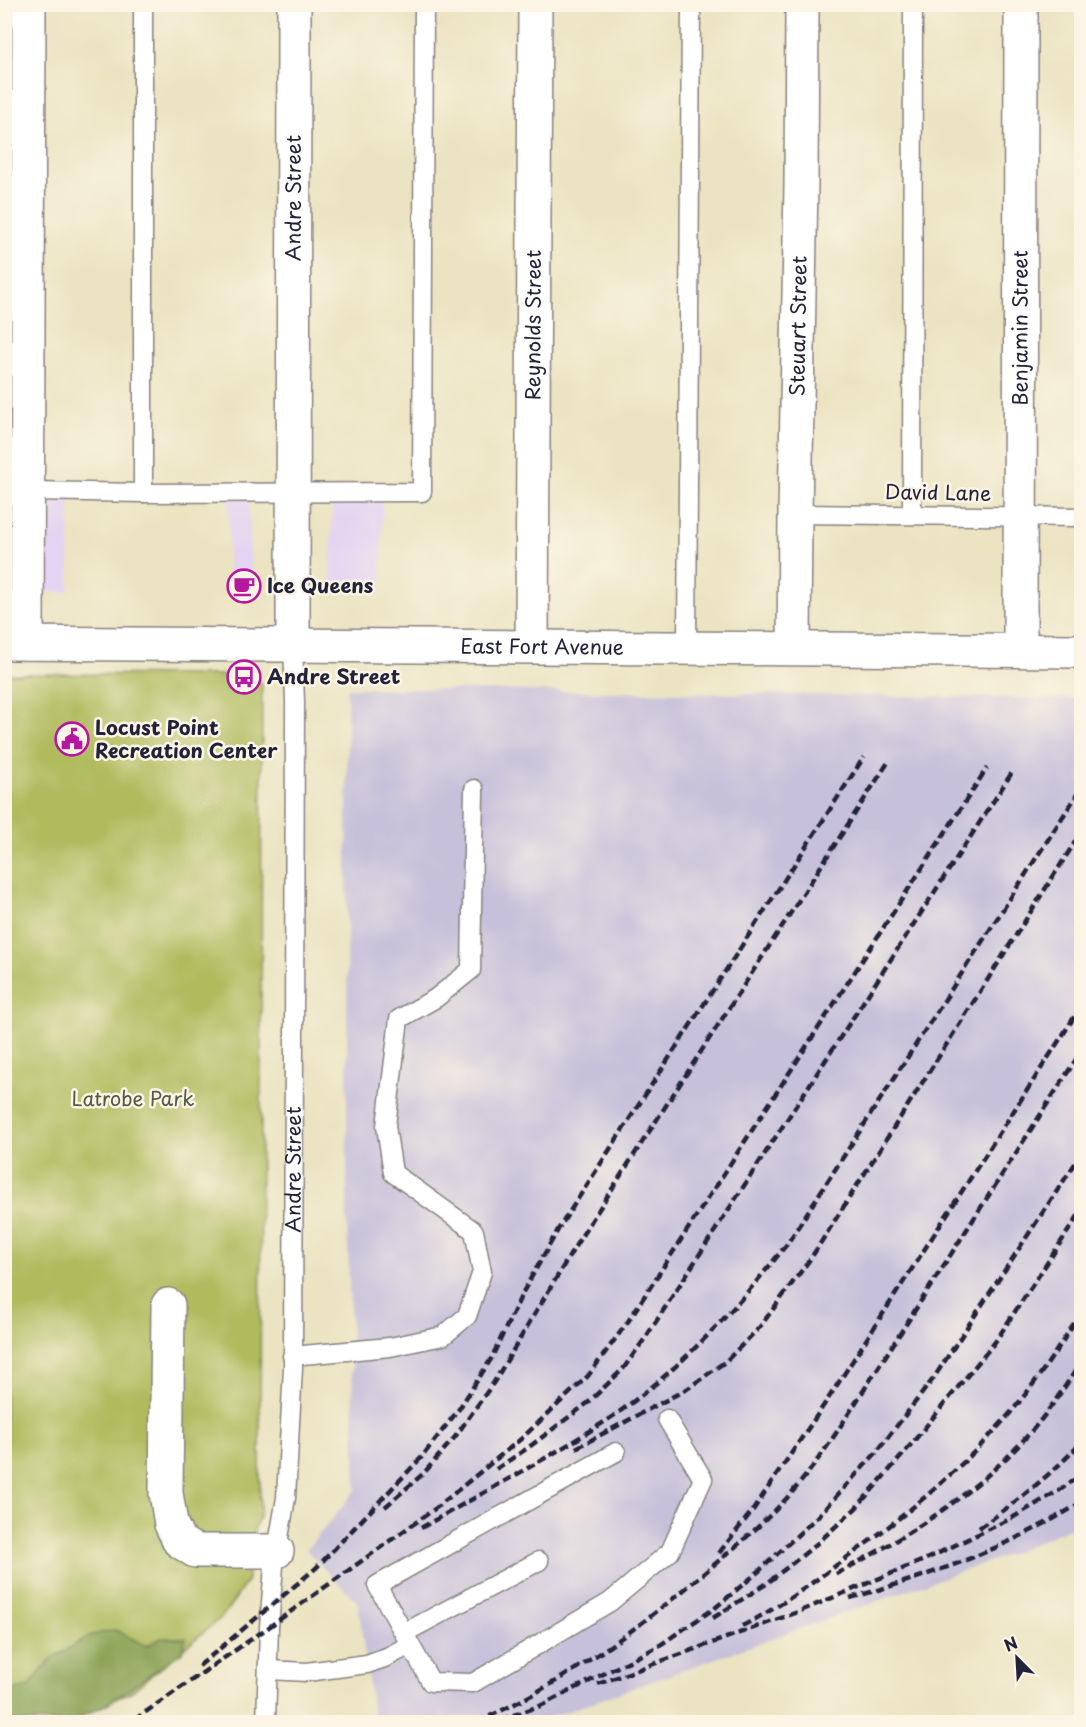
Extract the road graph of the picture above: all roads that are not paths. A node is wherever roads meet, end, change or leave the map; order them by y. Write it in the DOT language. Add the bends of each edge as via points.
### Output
graph roads {
  1 [pos="29,4"];
  2 [pos="143,4"];
  3 [pos="294,4"];
  4 [pos="424,4"];
  5 [pos="535,4"];
  6 [pos="691,4"];
  7 [pos="802,4"];
  8 [pos="913,4"];
  9 [pos="1021,4"];
  10 [pos="28,491"];
  11 [pos="293,492"];
  12 [pos="143,493"];
  13 [pos="795,514"];
  14 [pos="912,514"];
  15 [pos="1020,516"];
  16 [pos="1082,517"];
  17 [pos="16,643"];
  18 [pos="293,644"];
  19 [pos="532,646"];
  20 [pos="687,647"];
  21 [pos="794,648"];
  22 [pos="1020,650"];
  23 [pos="1082,651"];
  24 [pos="474,789"];
  25 [pos="168,1305"];
  26 [pos="292,1356"];
  27 [pos="667,1419"];
  28 [pos="616,1452"];
  29 [pos="277,1551"];
  30 [pos="539,1561"];
  31 [pos="407,1639"];
  32 [pos="268,1670"];
  33 [pos="266,1722"];
  1 -- 10 [label="street"];
  2 -- 12 [label="lane"];
  3 -- 11 [label="street, Andre Street"];
  4 -- 11 [label="lane" via="422,492"];
  5 -- 19 [label="street, Reynolds Street"];
  6 -- 20 [label="lane"];
  7 -- 13 [label="street, Steuart Street"];
  8 -- 14 [label="lane"];
  9 -- 15 [label="street, Benjamin Street"];
  10 -- 12 [label="lane"];
  10 -- 17 [label="street"];
  11 -- 12 [label="lane"];
  11 -- 18 [label="street, Andre Street"];
  13 -- 14 [label="lane, David Lane"];
  13 -- 21 [label="street, Steuart Street"];
  14 -- 15 [label="lane, David Lane"];
  15 -- 16 [label="lane, David Lane"];
  15 -- 22 [label="street, Benjamin Street"];
  17 -- 18 [label="street, East Fort Avenue"];
  18 -- 19 [label="street, East Fort Avenue"];
  18 -- 26 [label="lane, Andre Street"];
  19 -- 20 [label="street, East Fort Avenue"];
  20 -- 21 [label="street, East Fort Avenue"];
  21 -- 22 [label="street, East Fort Avenue"];
  22 -- 23 [label="street, East Fort Avenue"];
  24 -- 26 [label="lane" via="471,970 436,998 399,1019 387,1126 393,1173 474,1231 482,1272 475,1294 467,1316 443,1336 390,1347"];
  25 -- 29 [label="street" via="166,1493 171,1524 179,1541 195,1551"];
  26 -- 29 [label="lane, Andre Street" via="286,1497"];
  27 -- 31 [label="lane" via="703,1479 670,1552 610,1602 473,1683 431,1682"];
  28 -- 31 [label="lane" via="377,1585"];
  29 -- 32 [label="lane, Andre Street"];
  30 -- 31 [label="lane"];
  31 -- 32 [label="lane" via="387,1657 367,1664 307,1672"];
  32 -- 33 [label="lane, Andre Street"];
}
